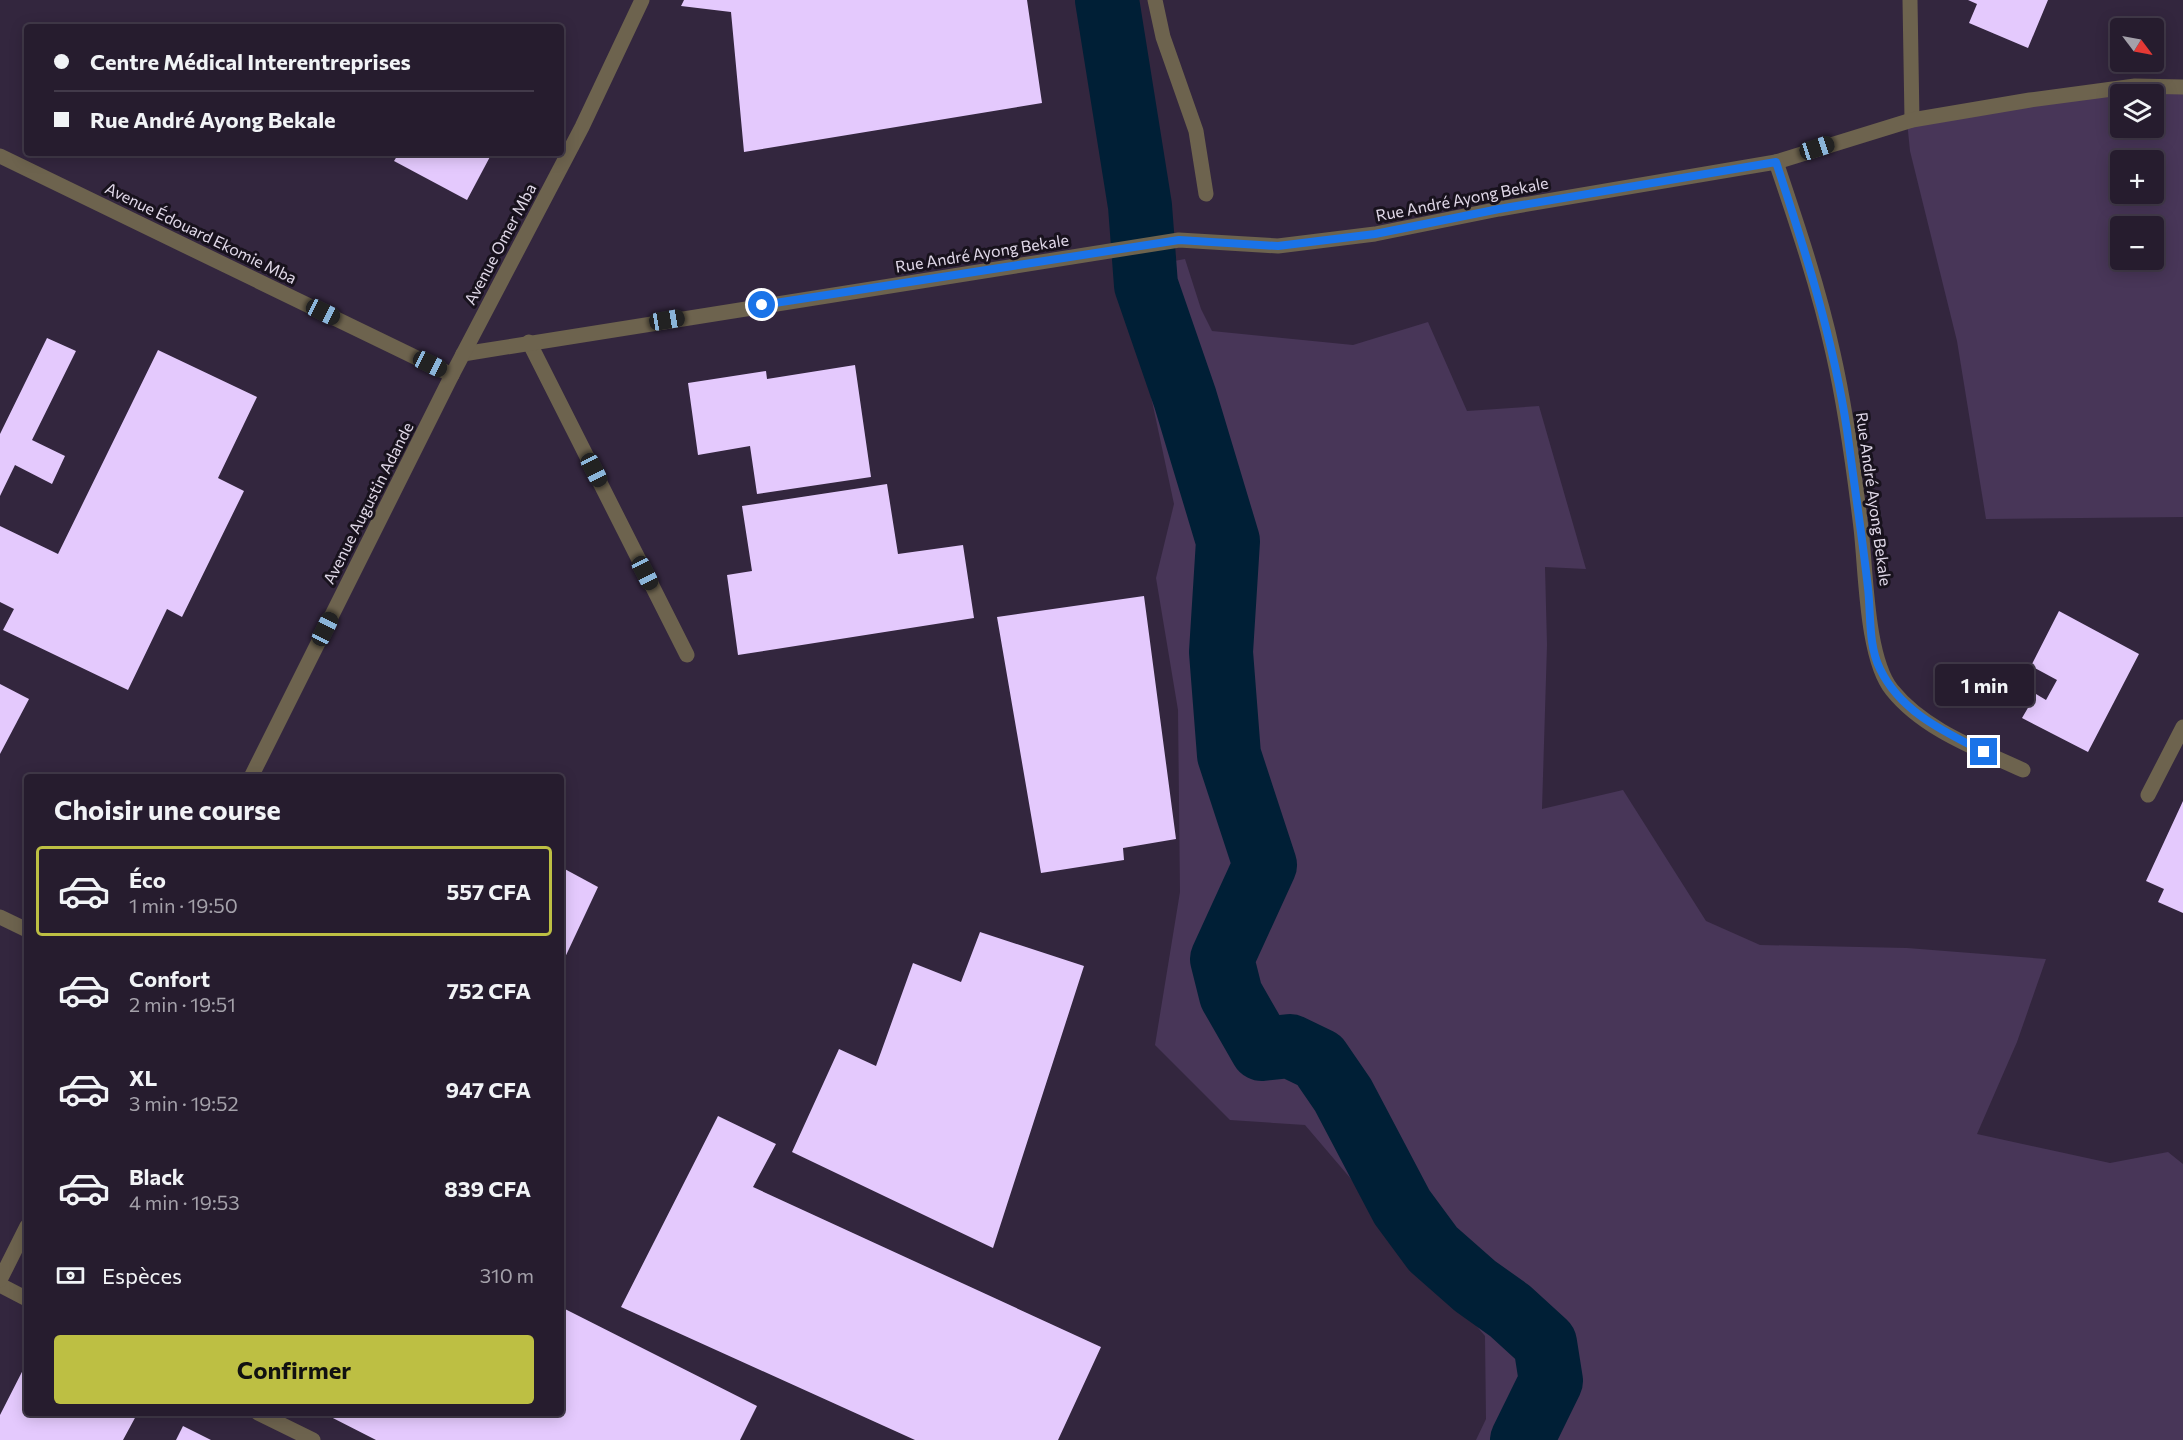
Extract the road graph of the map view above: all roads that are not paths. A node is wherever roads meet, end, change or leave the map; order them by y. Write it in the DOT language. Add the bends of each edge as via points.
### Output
graph roads {
  1 [pos="642,0"];
  2 [pos="1155,0"];
  3 [pos="1910,0"];
  4 [pos="2183,87"];
  5 [pos="1912,120"];
  6 [pos="0,156"];
  7 [pos="1776,162"];
  8 [pos="1206,194"];
  9 [pos="529,342"];
  10 [pos="463,354"];
  11 [pos="452,375"];
  12 [pos="687,655"];
  13 [pos="2183,727"];
  14 [pos="2023,770"];
  15 [pos="252,774"];
  16 [pos="2148,795"];
  17 [pos="0,917"];
  18 [pos="24,929"];
  19 [pos="24,1232"];
  20 [pos="0,1280"];
  21 [pos="0,1285"];
  22 [pos="24,1297"];
  23 [pos="264,1416"];
  24 [pos="313,1440"];
  1 -- 10 [label="street, Avenue Omer Mba" via="582,127"];
  2 -- 8 [label="street" via="1163,37 1196,130"];
  3 -- 5 [label="street"];
  4 -- 5 [label="street" via="2134,86"];
  5 -- 7 [label="street"];
  6 -- 11 [label="street, Avenue Édouard Ekomie Mba"];
  7 -- 9 [label="street, Rue André Ayong Bekale" via="1375,234 1278,246 1179,240"];
  7 -- 14 [label="street, Rue André Ayong Bekale" via="1833,352 1861,525 1878,666 1892,690 1914,712 1946,733"];
  9 -- 10 [label="street, Rue André Ayong Bekale"];
  9 -- 12 [label="street"];
  10 -- 11 [label="street, Avenue Omer Mba"];
  11 -- 15 [label="street, Avenue Augustin Adande"];
  13 -- 16 [label="street"];
  17 -- 18 [label="street"];
  19 -- 20 [label="street"];
  21 -- 22 [label="street"];
  23 -- 24 [label="street"];
}
